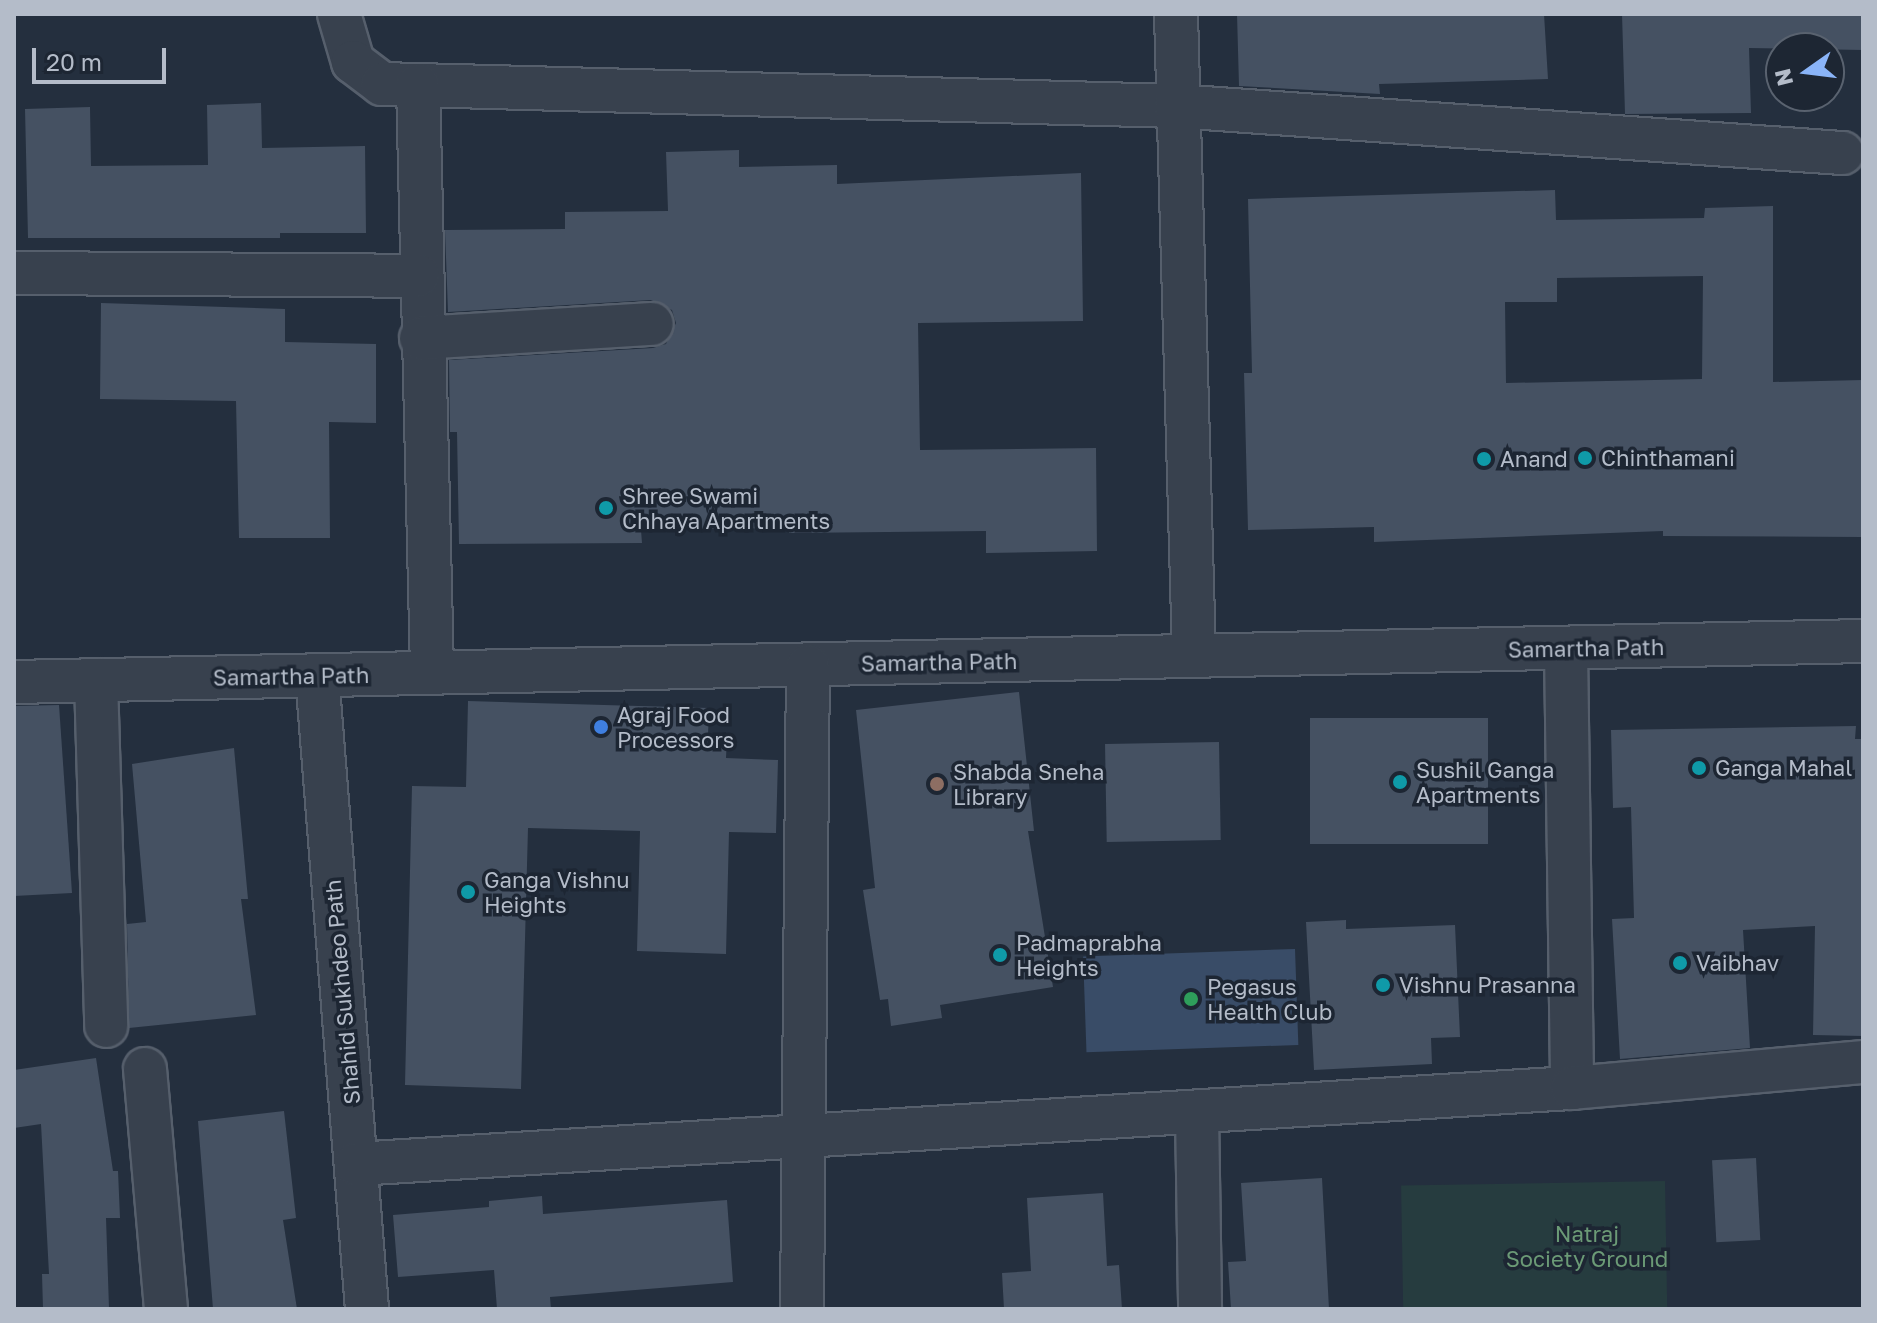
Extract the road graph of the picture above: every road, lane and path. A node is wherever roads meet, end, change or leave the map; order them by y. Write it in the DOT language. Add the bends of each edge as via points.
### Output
graph roads {
  1 [pos="339,14"];
  2 [pos="1176,14"];
  3 [pos="418,85"];
  4 [pos="1176,106"];
  5 [pos="1842,153"];
  6 [pos="14,273"];
  7 [pos="418,276"];
  8 [pos="652,324"];
  9 [pos="421,338"];
  10 [pos="1863,641"];
  11 [pos="1566,648"];
  12 [pos="1194,656"];
  13 [pos="808,666"];
  14 [pos="432,672"];
  15 [pos="317,675"];
  16 [pos="96,680"];
  17 [pos="14,682"];
  18 [pos="106,1026"];
  19 [pos="1863,1062"];
  20 [pos="145,1069"];
  21 [pos="1572,1088"];
  22 [pos="1197,1112"];
  23 [pos="799,1136"];
  24 [pos="356,1164"];
  25 [pos="166,1309"];
  26 [pos="367,1309"];
  27 [pos="802,1309"];
  28 [pos="1200,1309"];
  1 -- 3 [label="street" via="353,62 382,84"];
  2 -- 4 [label="street"];
  3 -- 4 [label="street"];
  3 -- 7 [label="street"];
  4 -- 5 [label="street"];
  4 -- 12 [label="street"];
  6 -- 7 [label="street"];
  7 -- 9 [label="street"];
  8 -- 9 [label="street"];
  9 -- 14 [label="street"];
  10 -- 11 [label="street, Samartha Path"];
  11 -- 12 [label="street, Samartha Path"];
  11 -- 21 [label="street"];
  12 -- 13 [label="street, Samartha Path"];
  13 -- 14 [label="street, Samartha Path"];
  13 -- 23 [label="street"];
  14 -- 15 [label="street, Samartha Path"];
  15 -- 16 [label="street, Samartha Path"];
  15 -- 24 [label="street, Shahid Sukhdeo Path"];
  16 -- 17 [label="street, Samartha Path"];
  16 -- 18 [label="street"];
  19 -- 21 [label="street"];
  20 -- 25 [label="street"];
  21 -- 22 [label="street"];
  22 -- 23 [label="street"];
  22 -- 28 [label="street"];
  23 -- 24 [label="street"];
  23 -- 27 [label="street"];
  24 -- 26 [label="street, Shahid Sukhdeo Path"];
}
